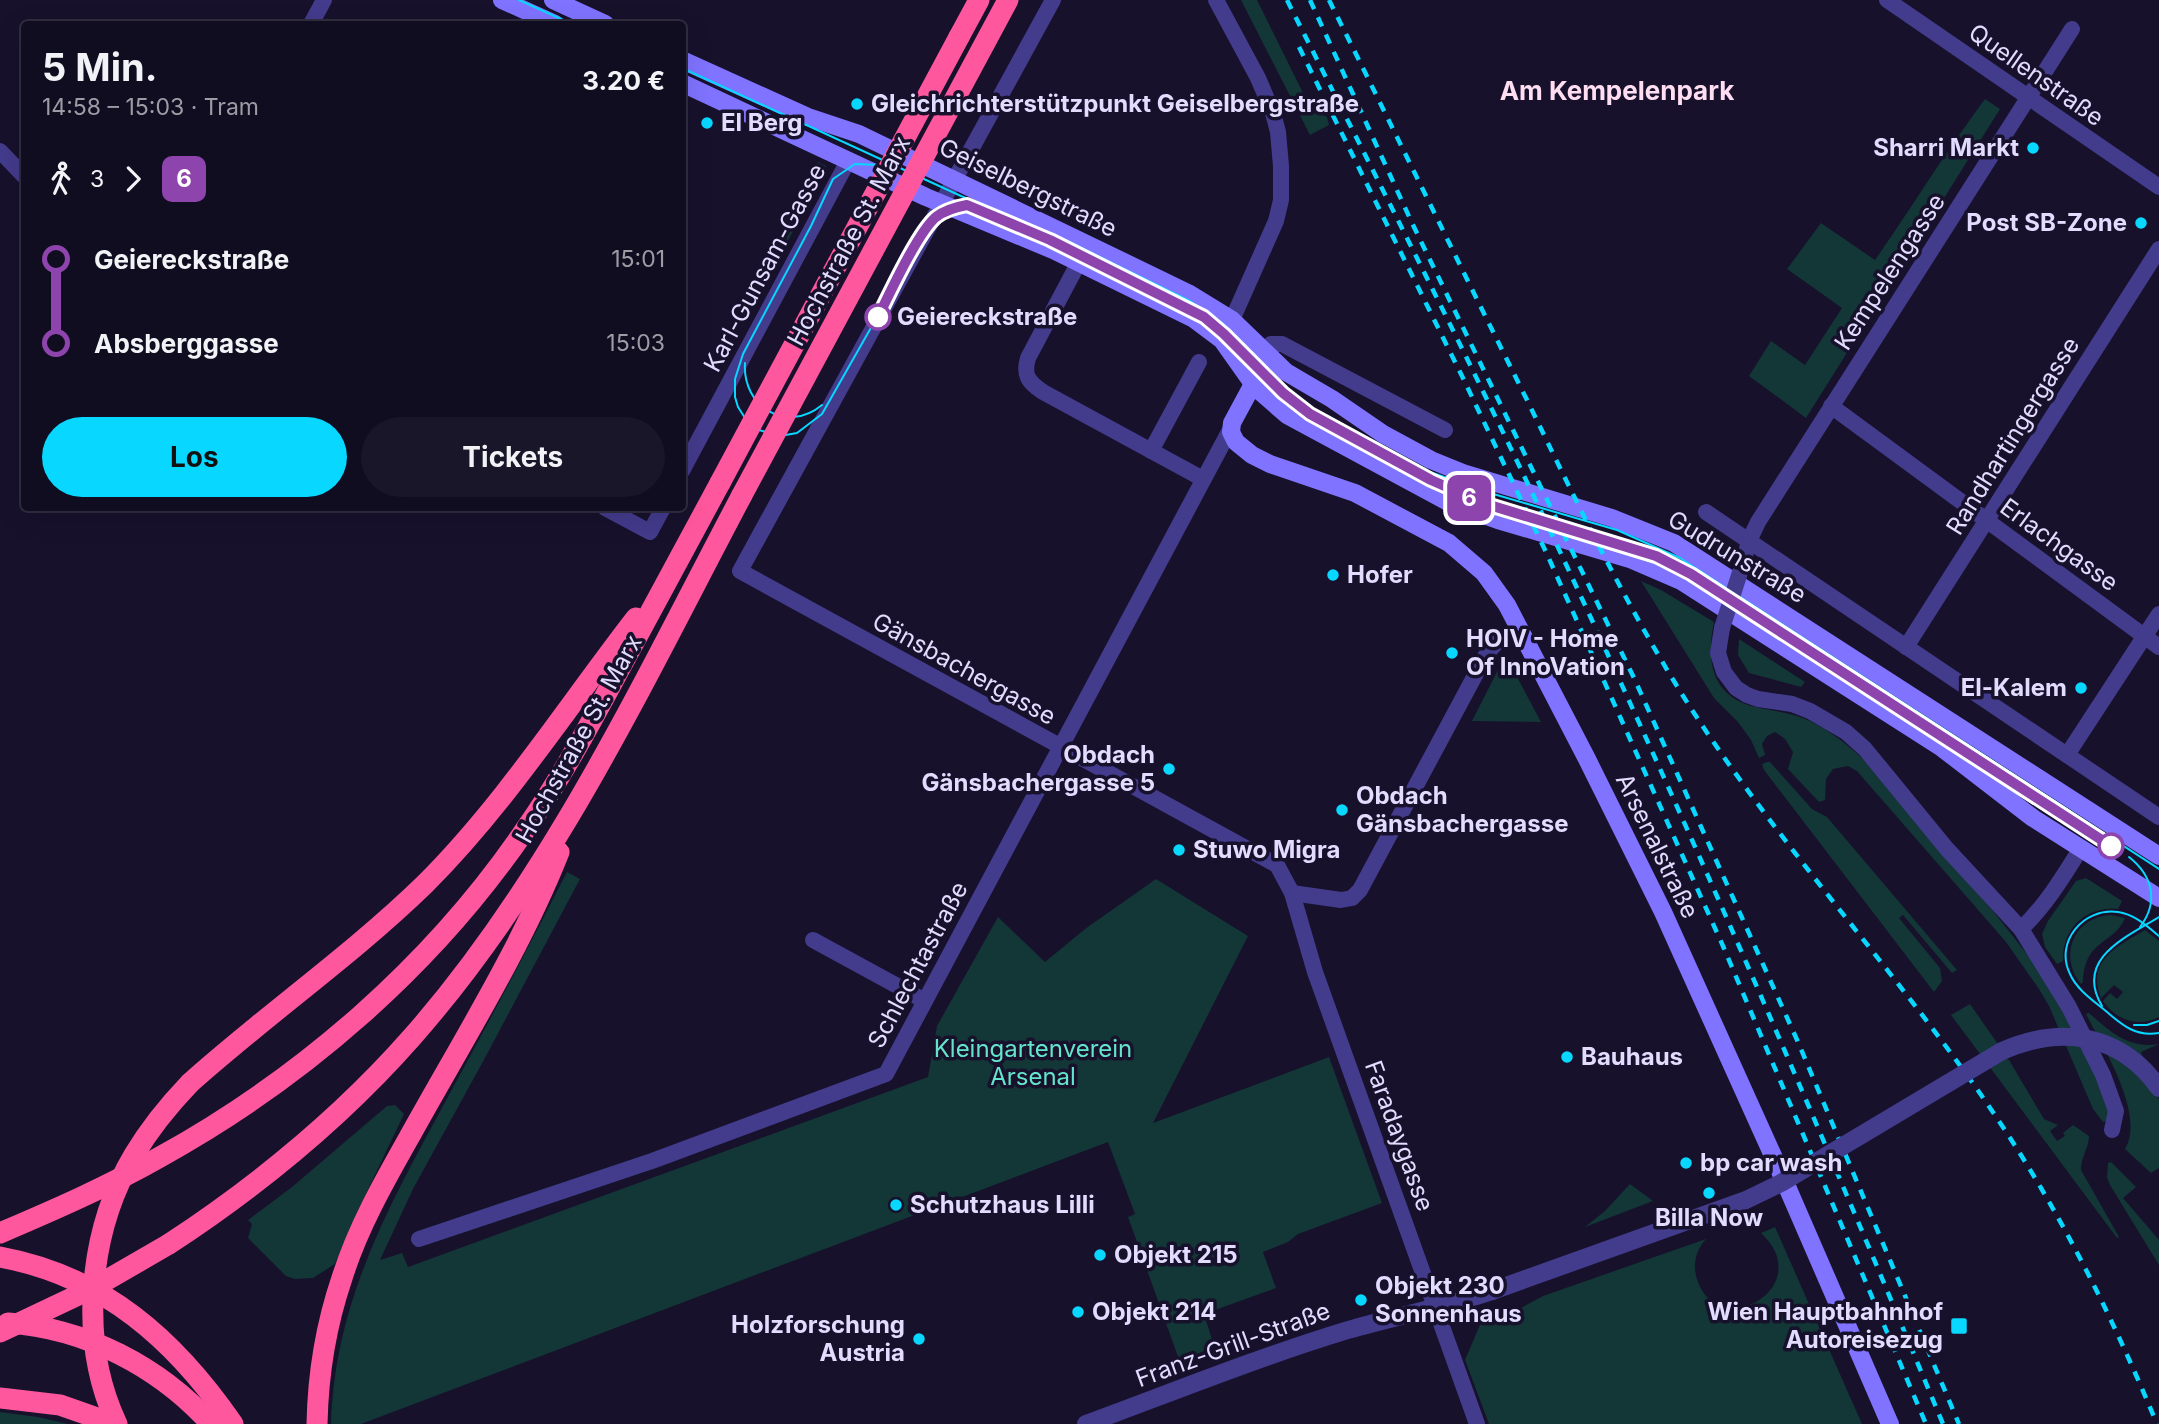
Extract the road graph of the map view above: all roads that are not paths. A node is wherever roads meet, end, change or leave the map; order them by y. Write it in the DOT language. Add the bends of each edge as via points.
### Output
graph roads {
  1 [pos="324,0"];
  2 [pos="502,0"];
  3 [pos="553,0"];
  4 [pos="979,0"];
  5 [pos="1008,0"];
  6 [pos="1053,0"];
  7 [pos="1216,0"];
  8 [pos="1887,0"];
  9 [pos="313,21"];
  10 [pos="548,21"];
  11 [pos="598,21"];
  12 [pos="2072,29"];
  13 [pos="686,62"];
  14 [pos="686,85"];
  15 [pos="2028,98"];
  16 [pos="0,151"];
  17 [pos="848,161"];
  18 [pos="21,173"];
  19 [pos="953,180"];
  20 [pos="2159,187"];
  21 [pos="941,204"];
  22 [pos="2159,249"];
  23 [pos="1079,262"];
  24 [pos="1232,320"];
  25 [pos="1216,334"];
  26 [pos="1264,353"];
  27 [pos="1199,362"];
  28 [pos="1252,384"];
  29 [pos="1831,406"];
  30 [pos="1231,428"];
  31 [pos="1446,430"];
  32 [pos="1151,451"];
  33 [pos="686,463"];
  34 [pos="1203,479"];
  35 [pos="611,511"];
  36 [pos="661,511"];
  37 [pos="1706,512"];
  38 [pos="1987,520"];
  39 [pos="1749,541"];
  40 [pos="677,563"];
  41 [pos="2159,614"];
  42 [pos="1521,629"];
  43 [pos="2145,636"];
  44 [pos="1906,647"];
  45 [pos="2159,647"];
  46 [pos="1060,748"];
  47 [pos="2067,755"];
  48 [pos="579,798"];
  49 [pos="2159,817"];
  50 [pos="2081,848"];
  51 [pos="2159,856"];
  52 [pos="1277,865"];
  53 [pos="1292,893"];
  54 [pos="2159,898"];
  55 [pos="2021,929"];
  56 [pos="813,940"];
  57 [pos="925,1001"];
  58 [pos="2159,1088"];
  59 [pos="2112,1130"];
  60 [pos="0,1233"];
  61 [pos="419,1239"];
  62 [pos="0,1256"];
  63 [pos="1436,1307"];
  64 [pos="4,1326"];
  65 [pos="0,1398"];
  66 [pos="116,1424"];
  67 [pos="211,1424"];
  68 [pos="233,1424"];
  69 [pos="317,1424"];
  70 [pos="1086,1424"];
  71 [pos="1477,1424"];
  72 [pos="1890,1424"];
  1 -- 9 [label="street"];
  2 -- 10 [label="main road"];
  3 -- 11 [label="main road"];
  4 -- 40 [label="highway, Hochstraße St. Marx, bridge"];
  5 -- 48 [label="highway, Hochstraße St. Marx, bridge"];
  6 -- 19 [label="street"];
  7 -- 24 [label="street" via="1273,113 1281,166 1276,221"];
  8 -- 15 [label="street, Quellenstraße"];
  12 -- 15 [label="street, Kempelengasse"];
  13 -- 19 [label="main road, Geiselbergstraße" via="808,117 850,130"];
  14 -- 17 [label="main road, Geiselbergstraße"];
  15 -- 20 [label="street, Quellenstraße"];
  15 -- 29 [label="street, Kempelengasse"];
  16 -- 18 [label="street"];
  17 -- 21 [label="main road, Geiselbergstraße"];
  17 -- 33 [label="street, Karl-Gunsam-Gasse"];
  19 -- 21 [label="street"];
  19 -- 24 [label="main road, Geiselbergstraße" via="1188,293"];
  21 -- 23 [label="main road, Geiselbergstraße"];
  21 -- 46 [label="street, Gänsbachergasse" via="740,571"];
  22 -- 38 [label="street, Randhartingergasse"];
  23 -- 25 [label="main road, Geiselbergstraße"];
  23 -- 32 [label="street" via="1028,358 1026,375 1042,392"];
  24 -- 26 [label="main road, Gudrunstraße"];
  25 -- 28 [label="main road, Gudrunstraße"];
  26 -- 28 [label="main road"];
  26 -- 31 [label="street" via="1271,344 1282,344"];
  26 -- 51 [label="main road, Gudrunstraße" via="1286,372 1443,466 1612,518 1674,543"];
  27 -- 32 [label="street"];
  28 -- 30 [label="main road"];
  28 -- 50 [label="main road, Gudrunstraße" via="1299,423 1450,503 1630,559 1681,582 1942,748 2018,807"];
  29 -- 38 [label="street, Erlachgasse"];
  29 -- 39 [label="street, Kempelengasse"];
  30 -- 34 [label="street, Schlechtastraße"];
  30 -- 42 [label="main road, Arsenalstraße" via="1236,442 1252,455 1341,486 1450,543 1489,578"];
  32 -- 34 [label="street"];
  34 -- 46 [label="street, Schlechtastraße"];
  35 -- 36 [label="street" via="650,532"];
  37 -- 39 [label="street, Gudrunstraße"];
  38 -- 43 [label="street, Erlachgasse"];
  38 -- 44 [label="street, Randhartingergasse"];
  39 -- 44 [label="street, Gudrunstraße"];
  39 -- 55 [label="street, Kempelengasse, bridge" via="1722,628 1718,653 1724,672 1747,695 1792,704 1846,732"];
  40 -- 60 [label="highway, Hochstraße St. Marx, bridge" via="549,795 499,867 410,968 323,1047 227,1117 108,1185"];
  40 -- 66 [label="highway, bridge" via="509,788 426,883 190,1083 147,1135 116,1191 96,1263 96,1345"];
  41 -- 43 [label="street"];
  42 -- 53 [label="street" via="1490,648 1352,898"];
  42 -- 72 [label="main road, Arsenalstraße" via="1663,912"];
  43 -- 45 [label="street, Erlachgasse"];
  43 -- 47 [label="street"];
  44 -- 47 [label="street, Gudrunstraße"];
  46 -- 52 [label="street, Gänsbachergasse"];
  46 -- 57 [label="street, Schlechtastraße"];
  47 -- 49 [label="street, Gudrunstraße"];
  48 -- 64 [label="highway, Hochstraße St. Marx, bridge" via="468,969 413,1036 330,1121 240,1196 169,1244 93,1288"];
  48 -- 69 [label="highway" via="539,903 353,1246 332,1309 319,1380"];
  50 -- 54 [label="main road, Gudrunstraße"];
  50 -- 55 [label="street" via="2059,885"];
  52 -- 53 [label="street, Faradaygasse"];
  53 -- 63 [label="street, Faradaygasse" via="1315,972"];
  55 -- 59 [label="street, Kempelengasse" via="2069,1007 2103,1075 2116,1111"];
  56 -- 57 [label="street"];
  57 -- 61 [label="street, Schlechtastraße" via="886,1074 652,1161"];
  58 -- 63 [label="street, Franz-Grill-Straße, bridge" via="2127,1055 2098,1041 2062,1036 2034,1040 2002,1051 1793,1176 1735,1204"];
  62 -- 68 [label="highway" via="56,1272 127,1310 173,1348"];
  63 -- 70 [label="street, Franz-Grill-Straße" via="1345,1331"];
  63 -- 71 [label="street, Faradaygasse"];
  64 -- 67 [label="highway" via="64,1333 115,1352 175,1389"];
  65 -- 66 [label="highway" via="60,1405"];
}
